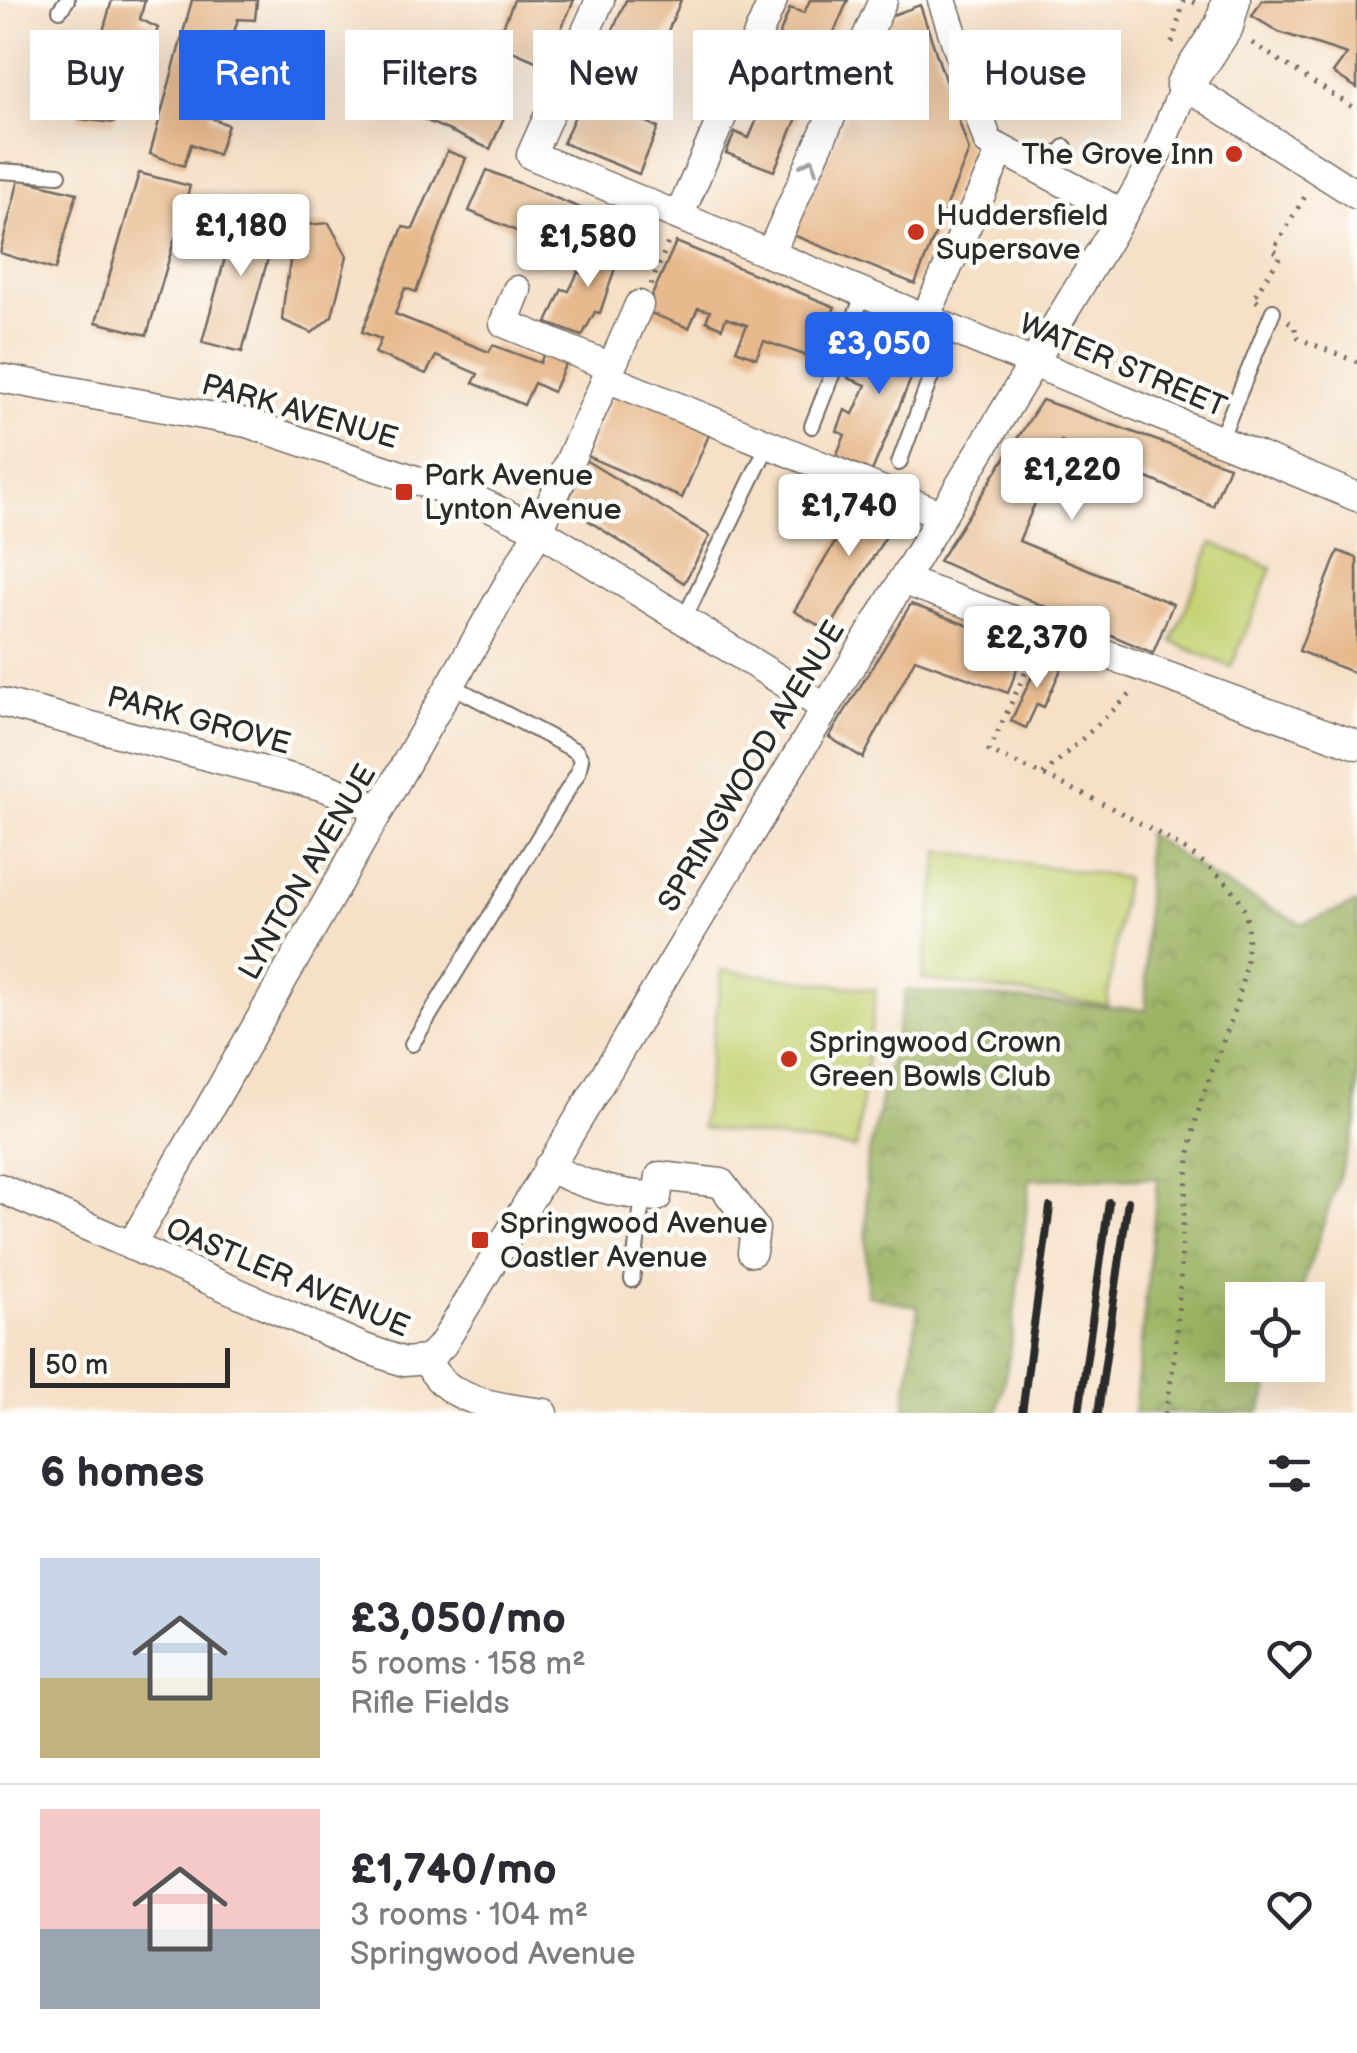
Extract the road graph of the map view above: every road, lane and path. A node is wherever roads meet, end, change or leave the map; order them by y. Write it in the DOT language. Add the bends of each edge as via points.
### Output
graph roads {
  1 [pos="600,0"];
  2 [pos="773,0"];
  3 [pos="883,0"];
  4 [pos="942,0"];
  5 [pos="1220,9"];
  6 [pos="1186,85"];
  7 [pos="1357,110"];
  8 [pos="1065,147"];
  9 [pos="1001,150"];
  10 [pos="0,171"];
  11 [pos="1044,172"];
  12 [pos="1320,172"];
  13 [pos="59,175"];
  14 [pos="1357,195"];
  15 [pos="1123,214"];
  16 [pos="679,216"];
  17 [pos="770,254"];
  18 [pos="517,290"];
  19 [pos="864,293"];
  20 [pos="639,305"];
  21 [pos="1273,311"];
  22 [pos="937,323"];
  23 [pos="1034,362"];
  24 [pos="1357,362"];
  25 [pos="609,372"];
  26 [pos="0,378"];
  27 [pos="812,426"];
  28 [pos="1220,440"];
  29 [pos="768,445"];
  30 [pos="899,463"];
  31 [pos="1357,497"];
  32 [pos="942,515"];
  33 [pos="539,530"];
  34 [pos="902,580"];
  35 [pos="684,619"];
  36 [pos="1044,631"];
  37 [pos="1155,672"];
  38 [pos="451,685"];
  39 [pos="0,702"];
  40 [pos="824,707"];
  41 [pos="1357,745"];
  42 [pos="1043,775"];
  43 [pos="380,810"];
  44 [pos="412,1044"];
  45 [pos="548,1167"];
  46 [pos="0,1188"];
  47 [pos="644,1196"];
  48 [pos="131,1246"];
  49 [pos="752,1252"];
  50 [pos="632,1280"];
  51 [pos="427,1360"];
  52 [pos="544,1413"];
  53 [pos="1165,1413"];
  1 -- 16 [label="street, WATER STREET" via="531,155"];
  2 -- 16 [label="street"];
  17 -- 3 [label="street, one-way"];
  4 -- 9 [label="street" via="980,126"];
  5 -- 6 [label="street"];
  5 -- 7 [label="path"];
  6 -- 12 [label="street"];
  6 -- 15 [label="street, SPRINGWOOD AVENUE"];
  8 -- 11 [label="lane"];
  9 -- 11 [label="street"];
  9 -- 22 [label="street"];
  10 -- 13 [label="lane"];
  11 -- 15 [label="street"];
  12 -- 14 [label="street"];
  12 -- 21 [label="path" via="1272,250 1281,255 1252,298"];
  15 -- 23 [label="street, SPRINGWOOD AVENUE"];
  16 -- 17 [label="street, WATER STREET"];
  16 -- 20 [label="path"];
  17 -- 19 [label="street, WATER STREET"];
  18 -- 25 [label="street" via="504,322"];
  19 -- 22 [label="street, WATER STREET"];
  19 -- 27 [label="lane"];
  20 -- 25 [label="street, LYNTON AVENUE"];
  21 -- 24 [label="path" via="1295,326 1295,338"];
  21 -- 28 [label="lane"];
  22 -- 23 [label="street, WATER STREET"];
  22 -- 30 [label="lane"];
  23 -- 28 [label="street, WATER STREET"];
  23 -- 32 [label="street, SPRINGWOOD AVENUE"];
  25 -- 29 [label="street"];
  25 -- 33 [label="street, LYNTON AVENUE"];
  26 -- 33 [label="street, PARK AVENUE" via="247,423 478,501"];
  28 -- 31 [label="street, WATER STREET"];
  29 -- 32 [label="street"];
  29 -- 35 [label="lane"];
  32 -- 34 [label="street, SPRINGWOOD AVENUE"];
  33 -- 35 [label="street, PARK AVENUE"];
  33 -- 38 [label="street, LYNTON AVENUE"];
  34 -- 36 [label="street"];
  34 -- 40 [label="street, SPRINGWOOD AVENUE"];
  35 -- 40 [label="street, PARK AVENUE"];
  36 -- 37 [label="street"];
  36 -- 42 [label="path" via="989,751"];
  37 -- 41 [label="street"];
  37 -- 42 [label="path"];
  38 -- 43 [label="street, LYNTON AVENUE"];
  38 -- 44 [label="lane" via="581,759"];
  39 -- 43 [label="street, PARK GROVE" via="325,786"];
  40 -- 45 [label="street, SPRINGWOOD AVENUE"];
  42 -- 53 [label="path" via="1186,850 1232,889 1249,921 1246,965 1203,1086 1193,1135 1175,1366"];
  43 -- 48 [label="street, LYNTON AVENUE"];
  45 -- 47 [label="street" via="584,1185"];
  45 -- 51 [label="street, SPRINGWOOD AVENUE" via="443,1344"];
  46 -- 48 [label="street, OASTLER AVENUE"];
  47 -- 49 [label="street" via="658,1197 660,1176 720,1183 756,1228"];
  47 -- 50 [label="lane"];
  48 -- 51 [label="street, OASTLER AVENUE" via="364,1348 404,1362"];
  51 -- 52 [label="street, OASTLER AVENUE" via="434,1377 490,1406"];
}
